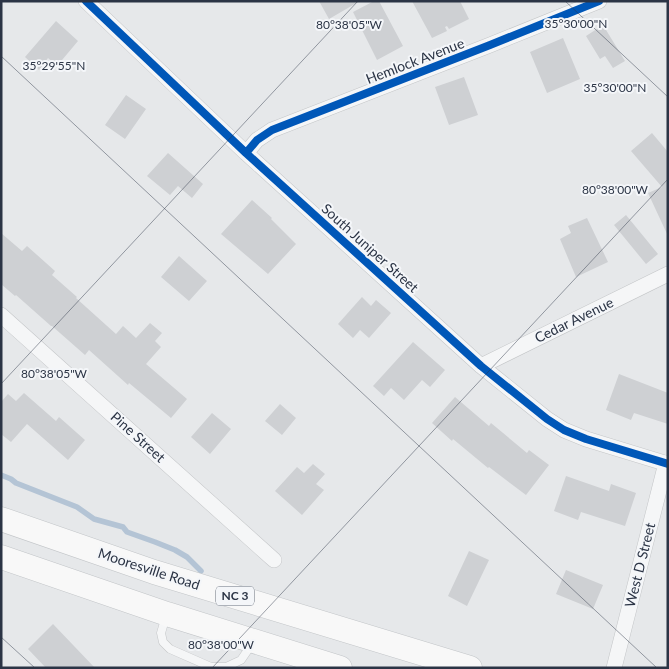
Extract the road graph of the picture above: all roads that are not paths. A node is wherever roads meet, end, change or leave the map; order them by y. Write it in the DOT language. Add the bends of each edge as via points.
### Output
graph roads {
  1 [pos="86,1"];
  2 [pos="600,1"];
  3 [pos="246,153"];
  4 [pos="668,274"];
  5 [pos="1,315"];
  6 [pos="481,366"];
  7 [pos="667,464"];
  8 [pos="1,519"];
  9 [pos="1,557"];
  10 [pos="274,560"];
  11 [pos="167,614"];
  12 [pos="254,641"];
  13 [pos="340,668"];
  14 [pos="470,668"];
  15 [pos="614,668"];
  1 -- 3 [label="street, South Juniper Street"];
  2 -- 3 [label="street, Hemlock Avenue" via="272,130"];
  3 -- 6 [label="street, South Juniper Street"];
  4 -- 6 [label="street, Cedar Avenue"];
  5 -- 10 [label="street, Pine Street"];
  6 -- 7 [label="street, South Juniper Street" via="564,430"];
  7 -- 15 [label="street, West D Street"];
  8 -- 14 [label="main road, Mooresville Road / NC 3" via="154,572"];
  9 -- 11 [label="main road"];
  11 -- 12 [label="main road"];
  11 -- 12 [label="lane" via="161,633 163,642 170,650 211,667 226,667 241,660"];
  12 -- 13 [label="main road"];
}
